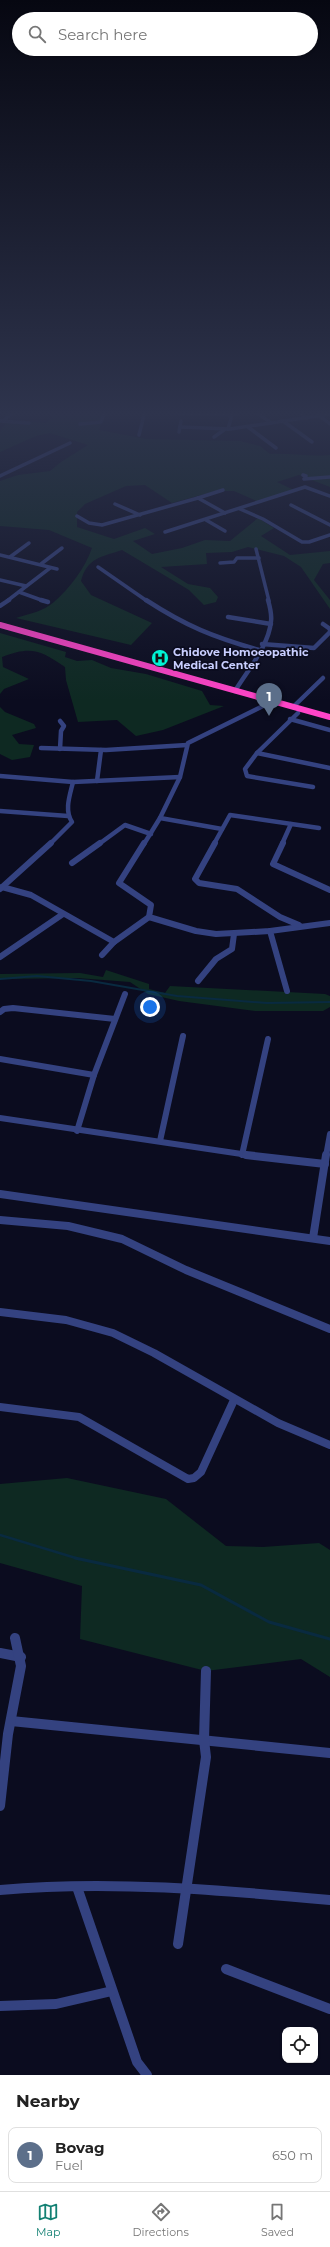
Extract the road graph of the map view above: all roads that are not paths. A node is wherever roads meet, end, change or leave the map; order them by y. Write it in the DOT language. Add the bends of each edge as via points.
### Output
graph roads {
  1 [pos="124,508"];
  2 [pos="164,508"];
  3 [pos="216,508"];
  4 [pos="243,508"];
  5 [pos="297,508"];
  6 [pos="240,509"];
  7 [pos="225,513"];
  8 [pos="140,515"];
  9 [pos="77,516"];
  10 [pos="206,520"];
  11 [pos="330,525"];
  12 [pos="225,531"];
  13 [pos="165,532"];
  14 [pos="330,535"];
  15 [pos="29,542"];
  16 [pos="62,548"];
  17 [pos="256,550"];
  18 [pos="0,555"];
  19 [pos="10,557"];
  20 [pos="259,558"];
  21 [pos="220,563"];
  22 [pos="41,564"];
  23 [pos="98,566"];
  24 [pos="50,568"];
  25 [pos="57,569"];
  26 [pos="0,580"];
  27 [pos="26,586"];
  28 [pos="19,592"];
  29 [pos="48,602"];
  30 [pos="0,606"];
  31 [pos="228,617"];
  32 [pos="271,624"];
  33 [pos="323,624"];
  34 [pos="0,625"];
  35 [pos="0,629"];
  36 [pos="262,644"];
  37 [pos="259,650"];
  38 [pos="323,678"];
  39 [pos="235,691"];
  40 [pos="267,704"];
  41 [pos="293,707"];
  42 [pos="298,713"];
  43 [pos="330,717"];
  44 [pos="290,719"];
  45 [pos="60,721"];
  46 [pos="330,722"];
  47 [pos="330,730"];
  48 [pos="187,745"];
  49 [pos="41,748"];
  50 [pos="60,749"];
  51 [pos="101,750"];
  52 [pos="257,753"];
  53 [pos="330,768"];
  54 [pos="0,776"];
  55 [pos="180,777"];
  56 [pos="97,781"];
  57 [pos="72,782"];
  58 [pos="313,787"];
  59 [pos="0,811"];
  60 [pos="68,816"];
  61 [pos="160,818"];
  62 [pos="291,824"];
  63 [pos="319,828"];
  64 [pos="222,829"];
  65 [pos="151,834"];
  66 [pos="72,864"];
  67 [pos="1,888"];
  68 [pos="330,890"];
  69 [pos="63,914"];
  70 [pos="149,917"];
  71 [pos="330,923"];
  72 [pos="300,925"];
  73 [pos="270,931"];
  74 [pos="234,934"];
  75 [pos="114,942"];
  76 [pos="102,955"];
  77 [pos="0,957"];
  78 [pos="198,981"];
  79 [pos="287,991"];
  80 [pos="124,994"];
  81 [pos="0,1012"];
  82 [pos="115,1019"];
  83 [pos="183,1036"];
  84 [pos="268,1039"];
  85 [pos="0,1059"];
  86 [pos="94,1075"];
  87 [pos="0,1118"];
  88 [pos="77,1130"];
  89 [pos="330,1134"];
  90 [pos="160,1142"];
  91 [pos="328,1154"];
  92 [pos="242,1155"];
  93 [pos="325,1164"];
  94 [pos="0,1194"];
  95 [pos="0,1220"];
  96 [pos="313,1238"];
  97 [pos="330,1241"];
  98 [pos="0,1312"];
  99 [pos="330,1329"];
  100 [pos="234,1400"];
  101 [pos="0,1407"];
  102 [pos="330,1445"];
  103 [pos="15,1638"];
  104 [pos="0,1653"];
  105 [pos="21,1656"];
  106 [pos="206,1671"];
  107 [pos="11,1721"];
  108 [pos="204,1740"];
  109 [pos="330,1753"];
  110 [pos="0,1806"];
  111 [pos="77,1887"];
  112 [pos="0,1890"];
  113 [pos="188,1890"];
  114 [pos="330,1900"];
  115 [pos="178,1944"];
  116 [pos="226,1969"];
  117 [pos="112,1991"];
  118 [pos="0,2006"];
  119 [pos="330,2009"];
  120 [pos="148,2075"];
  1 -- 8 [label="street"];
  2 -- 8 [label="street"];
  3 -- 7 [label="street"];
  4 -- 6 [label="street"];
  5 -- 11 [label="street"];
  6 -- 7 [label="street"];
  6 -- 14 [label="street" via="263,518 302,542"];
  7 -- 10 [label="street"];
  8 -- 9 [label="street" via="102,526 89,523"];
  10 -- 12 [label="street"];
  10 -- 13 [label="street"];
  15 -- 19 [label="street"];
  16 -- 22 [label="street"];
  17 -- 20 [label="street"];
  18 -- 19 [label="street"];
  19 -- 22 [label="street"];
  20 -- 21 [label="street" via="237,558 232,562"];
  20 -- 32 [label="street"];
  22 -- 24 [label="street"];
  23 -- 37 [label="street" via="176,620 216,638"];
  24 -- 25 [label="street"];
  24 -- 27 [label="street"];
  26 -- 27 [label="street"];
  27 -- 28 [label="street"];
  28 -- 29 [label="street"];
  28 -- 30 [label="street"];
  31 -- 32 [label="street"];
  32 -- 36 [label="street"];
  33 -- 36 [label="street" via="330,632 314,648"];
  34 -- 39 [label="highway"];
  35 -- 40 [label="highway"];
  36 -- 37 [label="street"];
  37 -- 39 [label="street"];
  38 -- 41 [label="street"];
  39 -- 41 [label="highway"];
  40 -- 42 [label="highway"];
  40 -- 48 [label="street"];
  41 -- 43 [label="highway"];
  42 -- 44 [label="street"];
  42 -- 46 [label="highway"];
  44 -- 47 [label="street"];
  44 -- 52 [label="street"];
  45 -- 50 [label="street" via="64,726 61,731"];
  48 -- 51 [label="street"];
  48 -- 55 [label="street"];
  49 -- 50 [label="street"];
  50 -- 51 [label="street"];
  51 -- 56 [label="street"];
  52 -- 53 [label="street"];
  52 -- 58 [label="street" via="245,769 247,776"];
  54 -- 57 [label="street"];
  55 -- 56 [label="street"];
  55 -- 61 [label="street"];
  56 -- 57 [label="street"];
  57 -- 60 [label="street"];
  59 -- 60 [label="street"];
  60 -- 67 [label="street" via="72,822 70,826"];
  61 -- 64 [label="street"];
  61 -- 65 [label="street"];
  62 -- 63 [label="street"];
  62 -- 64 [label="street" via="234,814"];
  62 -- 68 [label="street" via="273,864"];
  64 -- 72 [label="street" via="195,881 237,889 286,920"];
  65 -- 66 [label="street" via="125,825"];
  65 -- 70 [label="street" via="119,883 151,905"];
  67 -- 69 [label="street" via="31,895"];
  69 -- 75 [label="street"];
  69 -- 77 [label="street"];
  70 -- 74 [label="street" via="196,931"];
  70 -- 75 [label="street"];
  71 -- 72 [label="street"];
  72 -- 73 [label="street"];
  73 -- 74 [label="street"];
  73 -- 79 [label="street"];
  74 -- 78 [label="street" via="231,950 218,957"];
  75 -- 76 [label="street"];
  80 -- 82 [label="street"];
  81 -- 82 [label="street" via="13,1008"];
  82 -- 86 [label="street"];
  83 -- 90 [label="street"];
  84 -- 92 [label="street"];
  85 -- 86 [label="street"];
  86 -- 88 [label="street"];
  87 -- 88 [label="street"];
  88 -- 90 [label="street"];
  89 -- 91 [label="street"];
  90 -- 92 [label="street"];
  91 -- 93 [label="street"];
  92 -- 93 [label="street"];
  93 -- 96 [label="street"];
  94 -- 96 [label="street"];
  95 -- 99 [label="street" via="68,1226 122,1238 186,1270"];
  96 -- 97 [label="street"];
  98 -- 100 [label="street" via="60,1317 106,1330 158,1355"];
  100 -- 101 [label="street" via="201,1472 188,1479 79,1417"];
  100 -- 102 [label="street" via="279,1424"];
  103 -- 105 [label="street"];
  104 -- 105 [label="street"];
  105 -- 107 [label="street"];
  106 -- 108 [label="street"];
  107 -- 108 [label="street"];
  107 -- 110 [label="street"];
  108 -- 109 [label="street"];
  108 -- 113 [label="street" via="206,1757"];
  111 -- 112 [label="street" via="44,1885"];
  111 -- 113 [label="street"];
  111 -- 117 [label="street"];
  113 -- 114 [label="street"];
  113 -- 115 [label="street"];
  116 -- 119 [label="street"];
  117 -- 118 [label="street" via="56,2004"];
  117 -- 120 [label="street" via="137,2062"];
}
